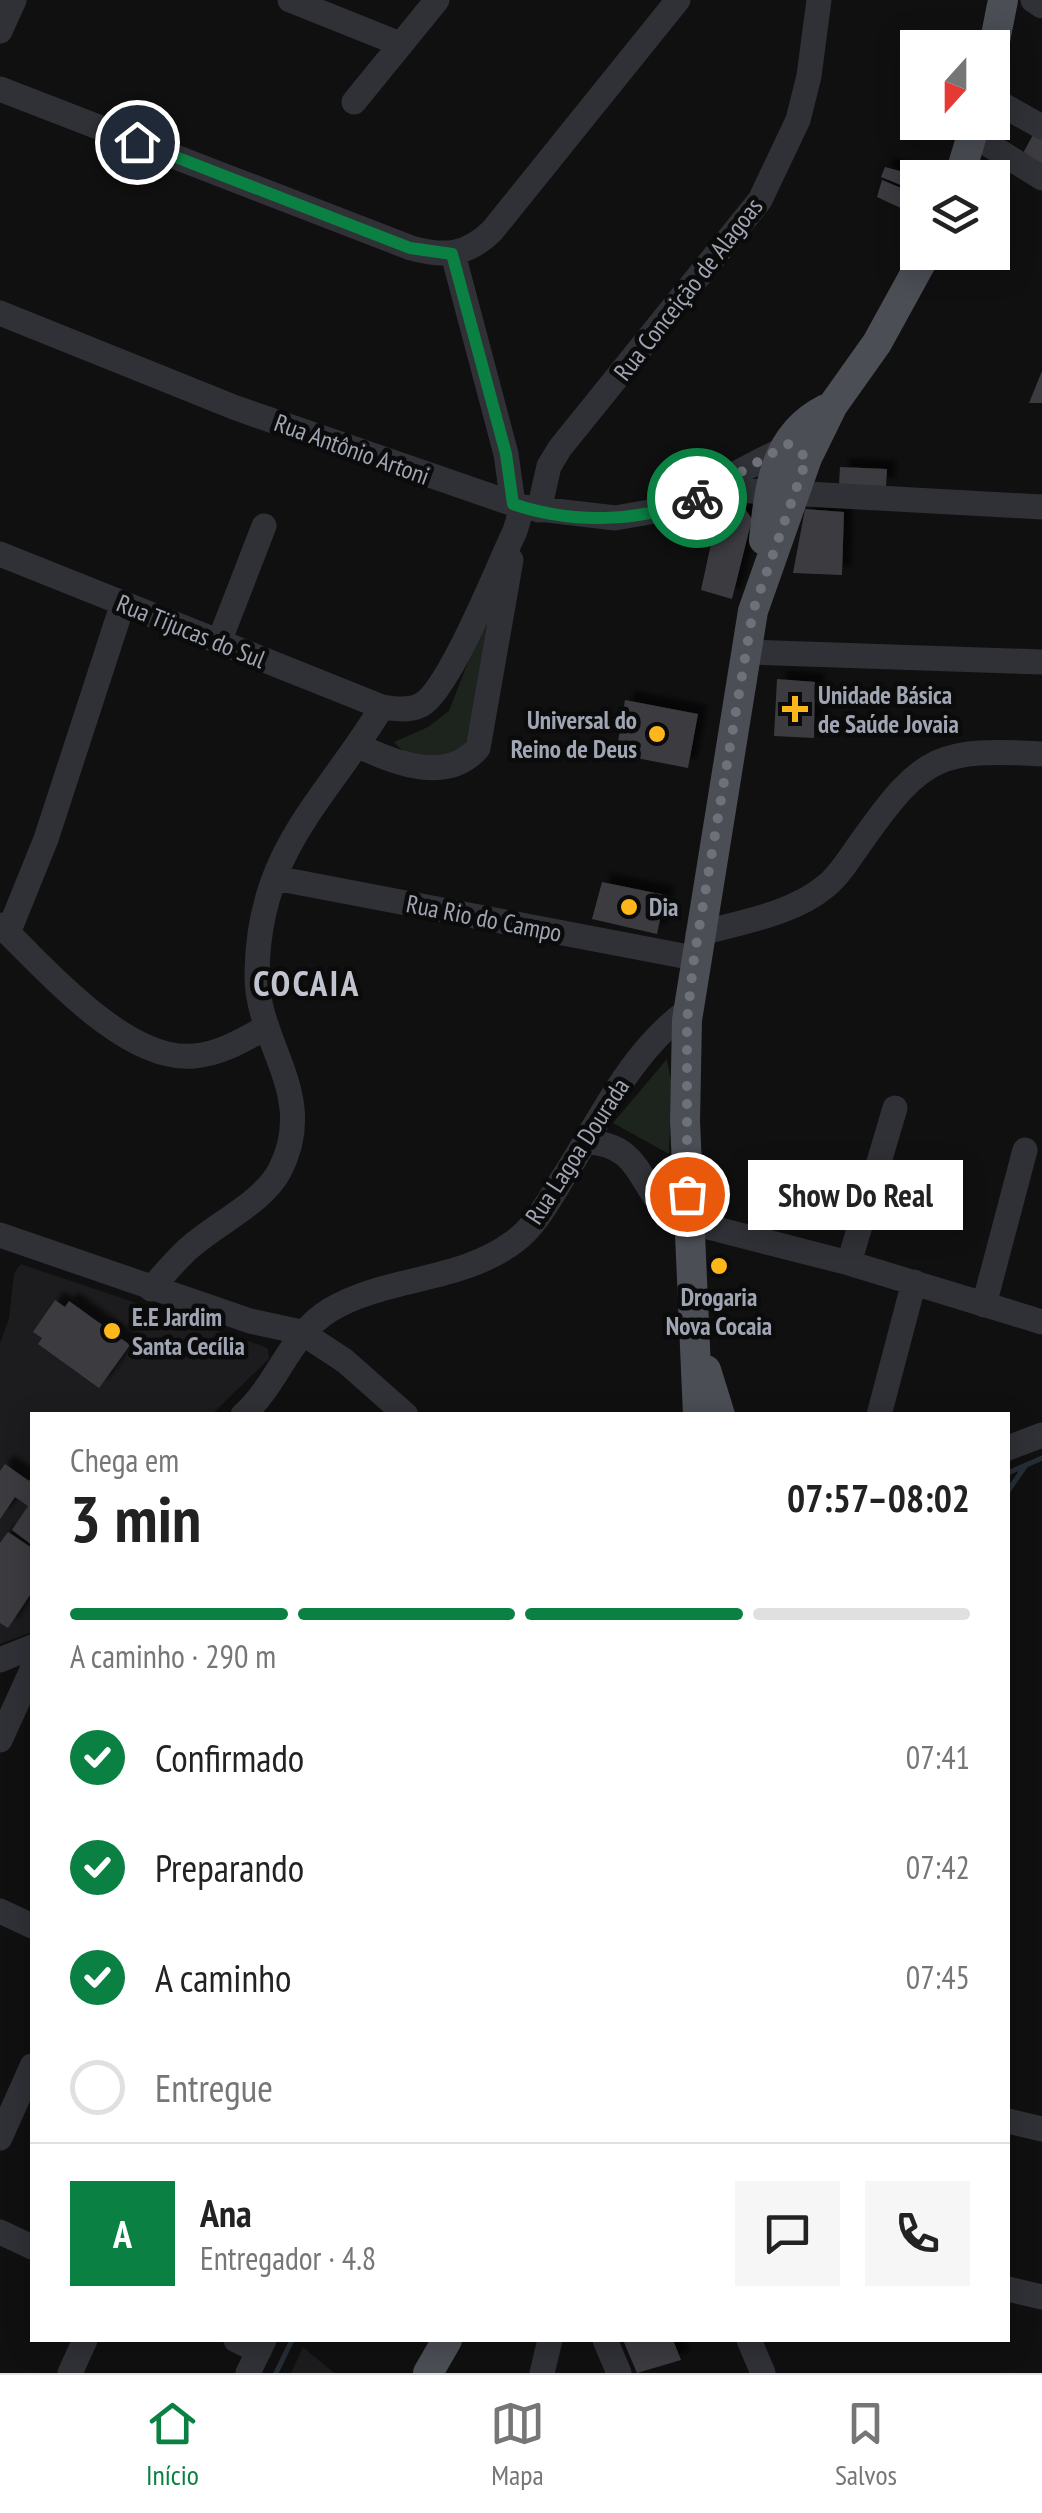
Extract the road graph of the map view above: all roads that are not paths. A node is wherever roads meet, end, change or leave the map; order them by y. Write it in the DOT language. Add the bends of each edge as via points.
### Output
graph roads {
  1 [pos="14,0"];
  2 [pos="290,0"];
  3 [pos="437,0"];
  4 [pos="678,0"];
  5 [pos="818,0"];
  6 [pos="1002,0"];
  7 [pos="1032,0"];
  8 [pos="1042,6"];
  9 [pos="997,30"];
  10 [pos="0,31"];
  11 [pos="400,44"];
  12 [pos="0,89"];
  13 [pos="354,102"];
  14 [pos="1010,109"];
  15 [pos="1042,127"];
  16 [pos="989,140"];
  17 [pos="1042,178"];
  18 [pos="452,254"];
  19 [pos="917,270"];
  20 [pos="0,314"];
  21 [pos="560,448"];
  22 [pos="798,451"];
  23 [pos="506,454"];
  24 [pos="714,489"];
  25 [pos="780,494"];
  26 [pos="1042,507"];
  27 [pos="522,513"];
  28 [pos="264,526"];
  29 [pos="0,554"];
  30 [pos="123,603"];
  31 [pos="218,642"];
  32 [pos="746,652"];
  33 [pos="1042,662"];
  34 [pos="382,707"];
  35 [pos="359,746"];
  36 [pos="1042,754"];
  37 [pos="274,878"];
  38 [pos="4,929"];
  39 [pos="696,946"];
  40 [pos="688,1010"];
  41 [pos="265,1028"];
  42 [pos="896,1108"];
  43 [pos="586,1142"];
  44 [pos="1025,1150"];
  45 [pos="688,1208"];
  46 [pos="0,1235"];
  47 [pos="849,1263"];
  48 [pos="914,1282"];
  49 [pos="152,1288"];
  50 [pos="984,1305"];
  51 [pos="1042,1322"];
  52 [pos="301,1332"];
  53 [pos="698,1343"];
  54 [pos="697,1400"];
  55 [pos="246,1412"];
  56 [pos="403,1412"];
  57 [pos="719,1412"];
  58 [pos="880,1412"];
  59 [pos="1042,1435"];
  60 [pos="1010,1447"];
  61 [pos="30,1649"];
  62 [pos="0,1660"];
  63 [pos="30,1674"];
  64 [pos="0,1740"];
  65 [pos="0,1911"];
  66 [pos="30,1925"];
  67 [pos="30,2070"];
  68 [pos="1010,2121"];
  69 [pos="1042,2129"];
  70 [pos="0,2138"];
  71 [pos="0,2232"];
  72 [pos="30,2246"];
  73 [pos="1010,2289"];
  74 [pos="1042,2297"];
  75 [pos="84,2342"];
  76 [pos="446,2342"];
  77 [pos="550,2342"];
  78 [pos="606,2342"];
  79 [pos="750,2342"];
  80 [pos="70,2373"];
  81 [pos="428,2373"];
  82 [pos="542,2373"];
  83 [pos="619,2373"];
  84 [pos="762,2373"];
  1 -- 10 [label="street"];
  2 -- 11 [label="street"];
  3 -- 11 [label="street"];
  4 -- 18 [label="street" via="492,231"];
  5 -- 21 [label="street, Rua Conceição de Alagoas" via="798,120 767,188 732,240"];
  6 -- 9 [label="main road"];
  7 -- 8 [label="street"];
  11 -- 13 [label="street"];
  12 -- 18 [label="street" via="410,248"];
  14 -- 15 [label="street"];
  16 -- 17 [label="street"];
  18 -- 23 [label="street"];
  19 -- 22 [label="main road" via="877,343 834,405 817,414"];
  20 -- 27 [label="street, Rua Antônio Artoni"];
  21 -- 23 [label="street" via="528,461"];
  21 -- 27 [label="street, Rua Conceição de Alagoas"];
  22 -- 24 [label="street, Rua Antônio Artoni"];
  22 -- 25 [label="main road" via="770,476"];
  23 -- 27 [label="street"];
  24 -- 25 [label="street, Rua Antônio Artoni"];
  24 -- 27 [label="street, Rua Antônio Artoni" via="642,515"];
  25 -- 26 [label="street, Rua Antônio Artoni"];
  25 -- 32 [label="main road"];
  27 -- 34 [label="street" via="433,695 410,708"];
  27 -- 35 [label="street" via="478,748 460,763 432,768"];
  28 -- 31 [label="street"];
  29 -- 30 [label="street, Rua Tijucas do Sul"];
  30 -- 31 [label="street, Rua Tijucas do Sul"];
  30 -- 38 [label="street" via="46,840"];
  31 -- 34 [label="street, Rua Tijucas do Sul"];
  32 -- 33 [label="street"];
  32 -- 39 [label="main road"];
  34 -- 35 [label="street"];
  35 -- 37 [label="street" via="295,828"];
  36 -- 39 [label="street" via="961,753 936,762 900,787 819,892"];
  37 -- 39 [label="street, Rua Rio do Campo"];
  37 -- 41 [label="street" via="257,972"];
  38 -- 41 [label="street" via="143,1048 196,1056"];
  39 -- 40 [label="main road"];
  40 -- 43 [label="street, Rua Lagoa Dourada" via="636,1059"];
  40 -- 45 [label="main road"];
  41 -- 49 [label="street" via="291,1092 293,1118 282,1168"];
  42 -- 47 [label="street"];
  43 -- 45 [label="street" via="619,1149 650,1190"];
  43 -- 52 [label="street, Rua Lagoa Dourada" via="515,1241 486,1259 352,1298"];
  44 -- 50 [label="street"];
  45 -- 47 [label="street"];
  45 -- 53 [label="main road"];
  46 -- 49 [label="street"];
  47 -- 48 [label="street"];
  48 -- 50 [label="street"];
  48 -- 58 [label="street"];
  49 -- 52 [label="street"];
  50 -- 51 [label="street"];
  52 -- 55 [label="street"];
  52 -- 56 [label="street"];
  53 -- 54 [label="main road"];
  53 -- 57 [label="main road"];
  59 -- 60 [label="street"];
  61 -- 62 [label="street"];
  63 -- 64 [label="street"];
  65 -- 66 [label="street"];
  67 -- 70 [label="street"];
  68 -- 69 [label="street"];
  71 -- 72 [label="street"];
  73 -- 74 [label="street"];
  75 -- 80 [label="street"];
  76 -- 81 [label="main road"];
  77 -- 82 [label="street"];
  78 -- 83 [label="street"];
  79 -- 84 [label="street"];
}
